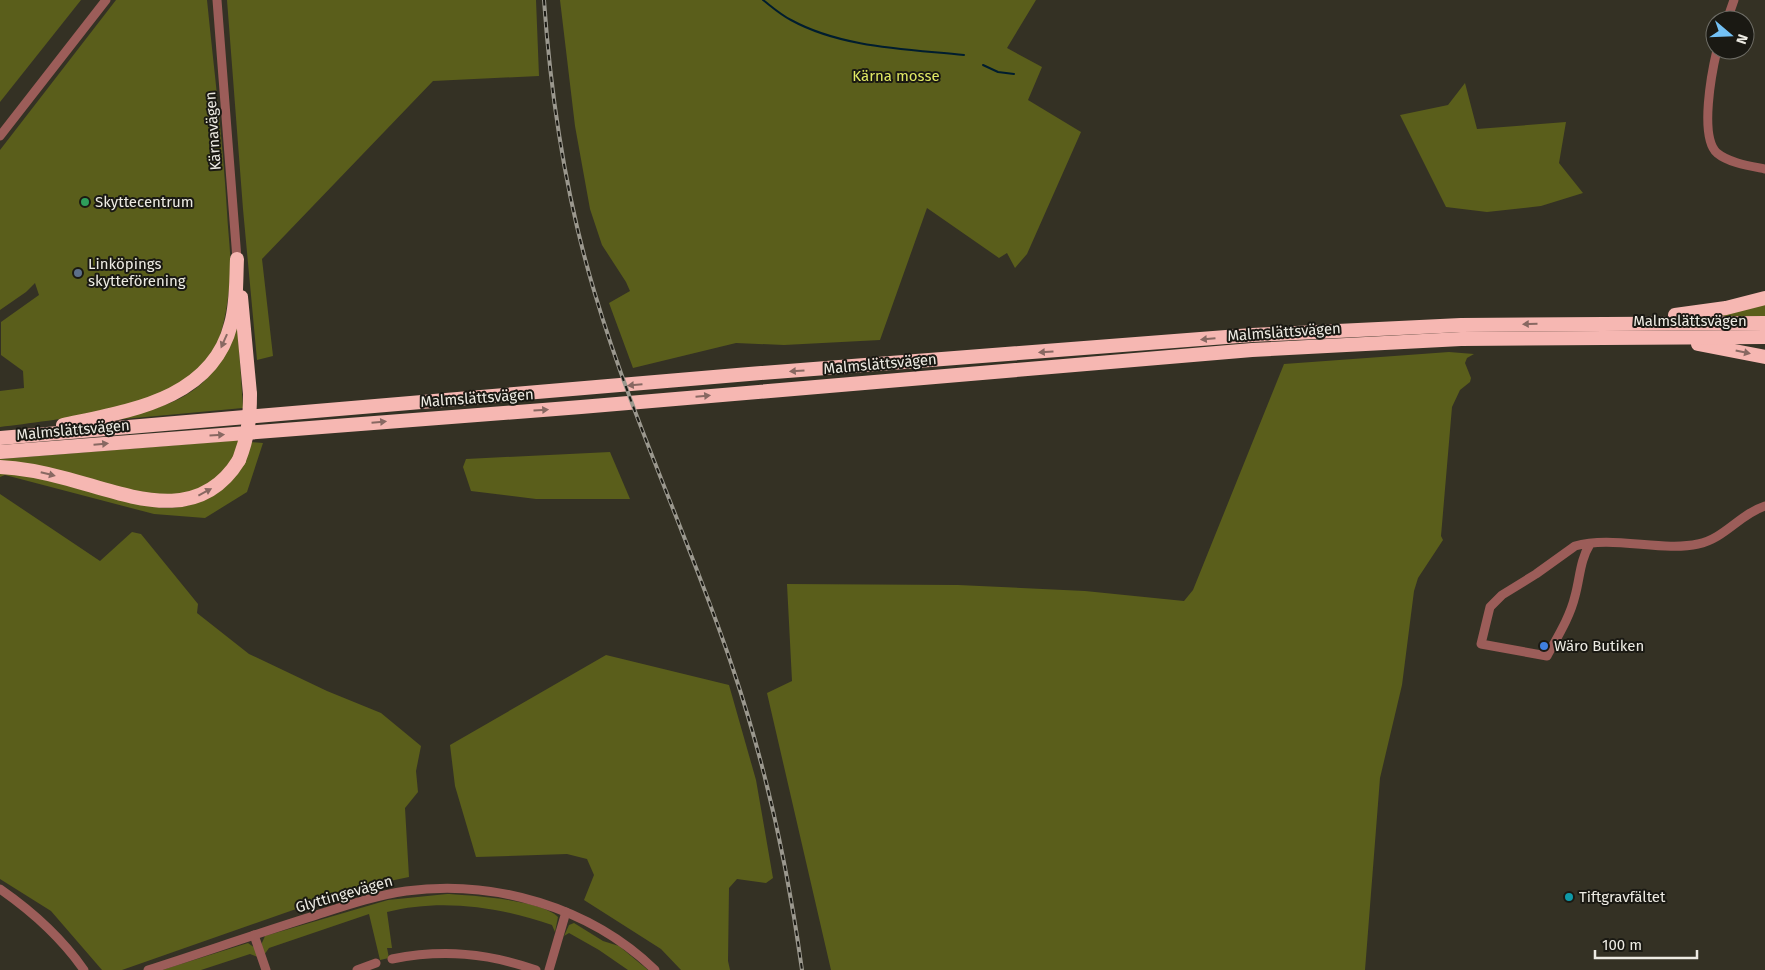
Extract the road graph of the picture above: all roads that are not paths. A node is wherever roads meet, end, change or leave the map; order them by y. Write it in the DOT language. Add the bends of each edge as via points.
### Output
graph roads {
  1 [pos="106,0"];
  2 [pos="217,0"];
  3 [pos="1715,60"];
  4 [pos="0,136"];
  5 [pos="1765,169"];
  6 [pos="237,259"];
  7 [pos="1765,298"];
  8 [pos="1609,323"];
  9 [pos="1765,323"];
  10 [pos="1661,337"];
  11 [pos="1765,337"];
  12 [pos="1765,357"];
  13 [pos="2,437"];
  14 [pos="0,452"];
  15 [pos="0,467"];
  16 [pos="1765,506"];
  17 [pos="1590,544"];
  18 [pos="0,889"];
  19 [pos="566,912"];
  20 [pos="254,935"];
  21 [pos="392,959"];
  22 [pos="376,963"];
  23 [pos="84,970"];
  24 [pos="148,970"];
  25 [pos="266,970"];
  26 [pos="357,970"];
  27 [pos="536,970"];
  28 [pos="550,970"];
  29 [pos="654,970"];
  1 -- 4 [label="street"];
  2 -- 6 [label="street, Kärnavägen"];
  3 -- 5 [label="street" via="1709,94 1711,143 1718,154 1726,158"];
  6 -- 13 [label="highway, one-way" via="234,309 226,339 211,366 186,388 151,404"];
  15 -- 6 [label="highway, one-way, bridge" via="33,471 117,494 162,502 200,495 224,480 239,460 250,420"];
  7 -- 8 [label="highway" via="1706,312"];
  8 -- 9 [label="highway, Malmslättsvägen"];
  8 -- 13 [label="highway, Malmslättsvägen, one-way" via="1362,328 1252,335"];
  10 -- 11 [label="highway, Malmslättsvägen"];
  10 -- 12 [label="highway, one-way"];
  14 -- 10 [label="highway, Malmslättsvägen, one-way" via="1252,350 1461,339"];
  16 -- 17 [label="street" via="1713,539 1699,544"];
  17 -- 17 [label="street" via="1568,550 1502,595 1490,607 1481,644 1547,656 1575,597 1583,558"];
  18 -- 23 [label="street" via="43,922"];
  19 -- 20 [label="street, Glyttingevägen" via="487,891 428,889 384,895"];
  19 -- 28 [label="street"];
  19 -- 29 [label="street, Glyttingevägen" via="614,938"];
  20 -- 24 [label="street, Glyttingevägen"];
  20 -- 25 [label="street"];
  21 -- 27 [label="street" via="433,953 479,954"];
  22 -- 26 [label="street"];
}
